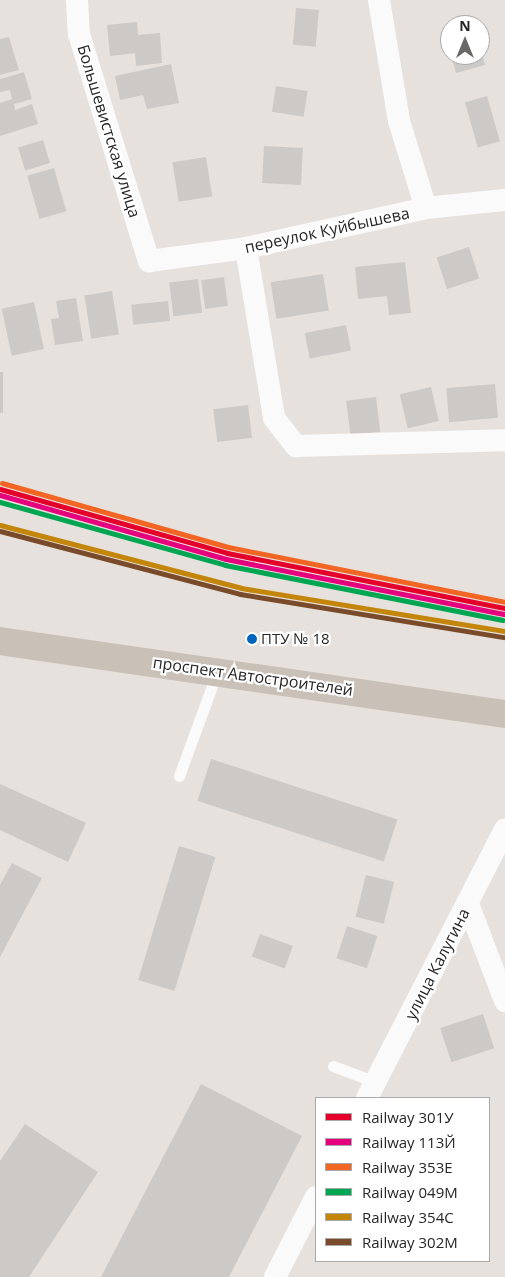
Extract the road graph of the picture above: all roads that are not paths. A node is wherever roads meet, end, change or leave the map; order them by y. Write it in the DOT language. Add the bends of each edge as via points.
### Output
graph roads {
  1 [pos="77,0"];
  2 [pos="379,0"];
  3 [pos="505,200"];
  4 [pos="426,208"];
  5 [pos="246,248"];
  6 [pos="149,261"];
  7 [pos="505,440"];
  8 [pos="0,640"];
  9 [pos="217,671"];
  10 [pos="505,714"];
  11 [pos="179,776"];
  12 [pos="505,829"];
  13 [pos="468,904"];
  14 [pos="505,1002"];
  15 [pos="333,1066"];
  16 [pos="372,1090"];
  17 [pos="315,1199"];
  18 [pos="275,1277"];
  1 -- 6 [label="street, Большевистская улица" via="79,34"];
  2 -- 4 [label="street" via="399,121"];
  3 -- 4 [label="street, переулок Куйбышева"];
  4 -- 5 [label="street, переулок Куйбышева"];
  5 -- 6 [label="street, переулок Куйбышева"];
  5 -- 7 [label="street" via="274,418 296,446"];
  8 -- 9 [label="highway, проспект Автостроителей"];
  9 -- 10 [label="highway, проспект Автостроителей"];
  9 -- 11 [label="lane"];
  12 -- 13 [label="street, улица Калугина"];
  13 -- 14 [label="street"];
  13 -- 16 [label="street, улица Калугина"];
  15 -- 16 [label="lane"];
  17 -- 18 [label="street"];
}
